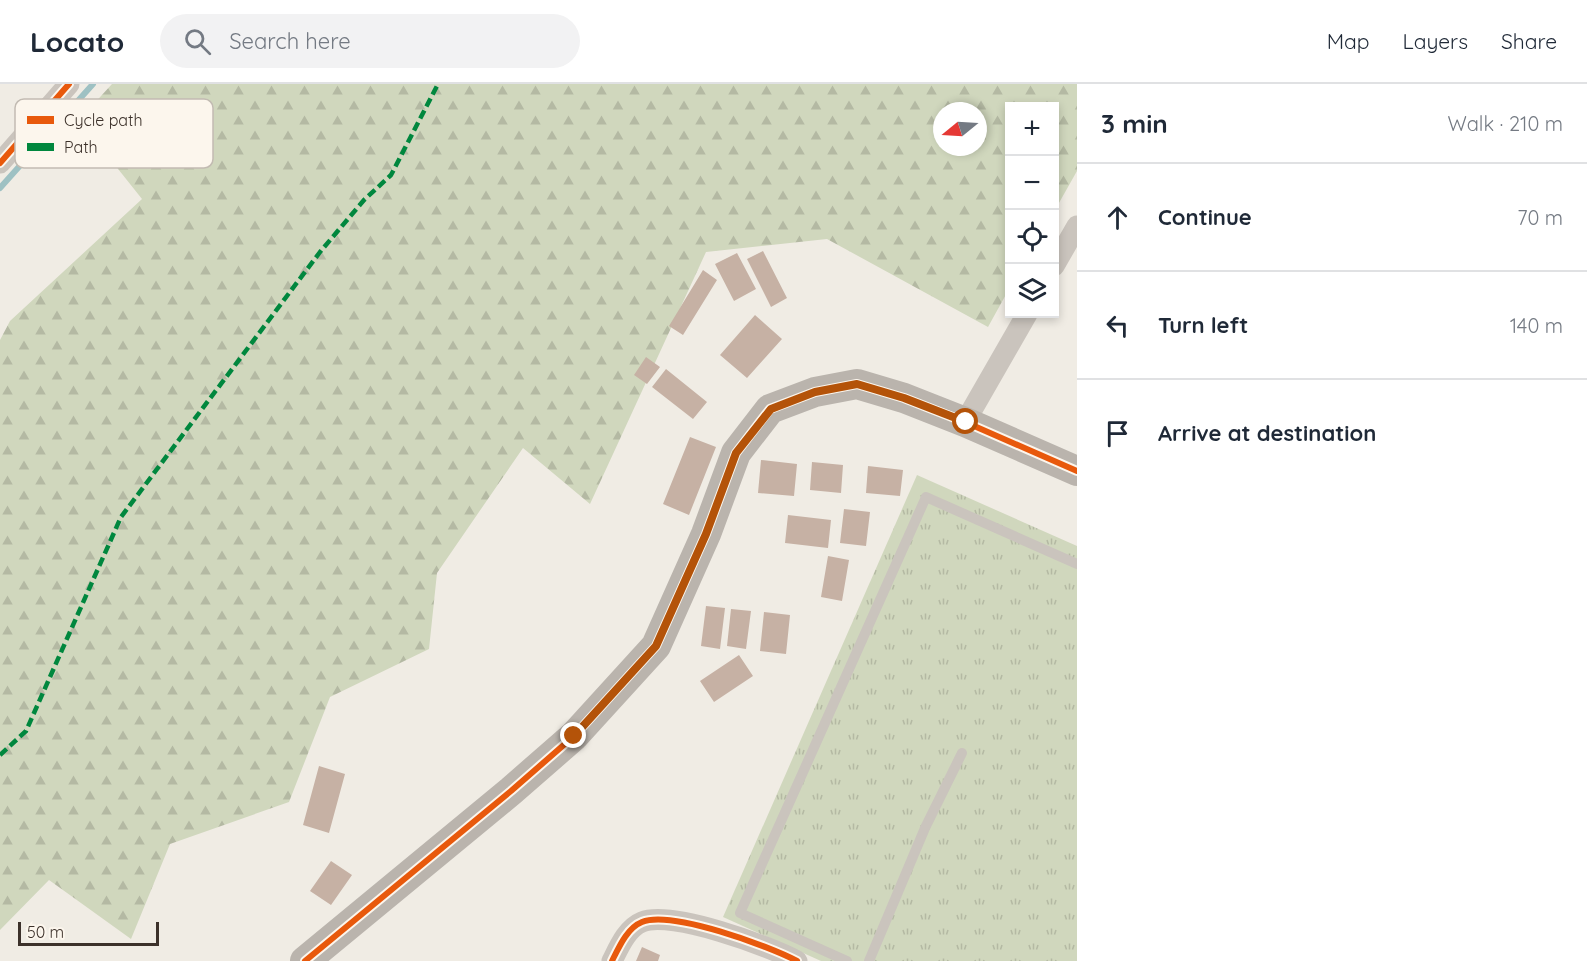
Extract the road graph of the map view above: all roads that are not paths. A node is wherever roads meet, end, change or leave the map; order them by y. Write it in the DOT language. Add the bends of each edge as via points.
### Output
graph roads {
  1 [pos="69,84"];
  2 [pos="56,99"];
  3 [pos="15,146"];
  4 [pos="0,163"];
  5 [pos="1077,226"];
  6 [pos="1055,264"];
  7 [pos="1025,318"];
  8 [pos="966,422"];
  9 [pos="1077,471"];
  10 [pos="1077,564"];
  11 [pos="962,753"];
  12 [pos="305,961"];
  13 [pos="612,961"];
  14 [pos="797,961"];
  15 [pos="847,961"];
  16 [pos="868,961"];
  1 -- 2 [label="street"];
  3 -- 4 [label="street"];
  5 -- 6 [label="street"];
  7 -- 8 [label="street"];
  8 -- 9 [label="street"];
  8 -- 12 [label="street" via="857,384 815,392 771,409 736,453 706,534 656,646 574,736"];
  10 -- 15 [label="lane" via="926,497 740,913"];
  11 -- 16 [label="lane"];
  13 -- 14 [label="street" via="632,927 653,918 721,930"];
}
